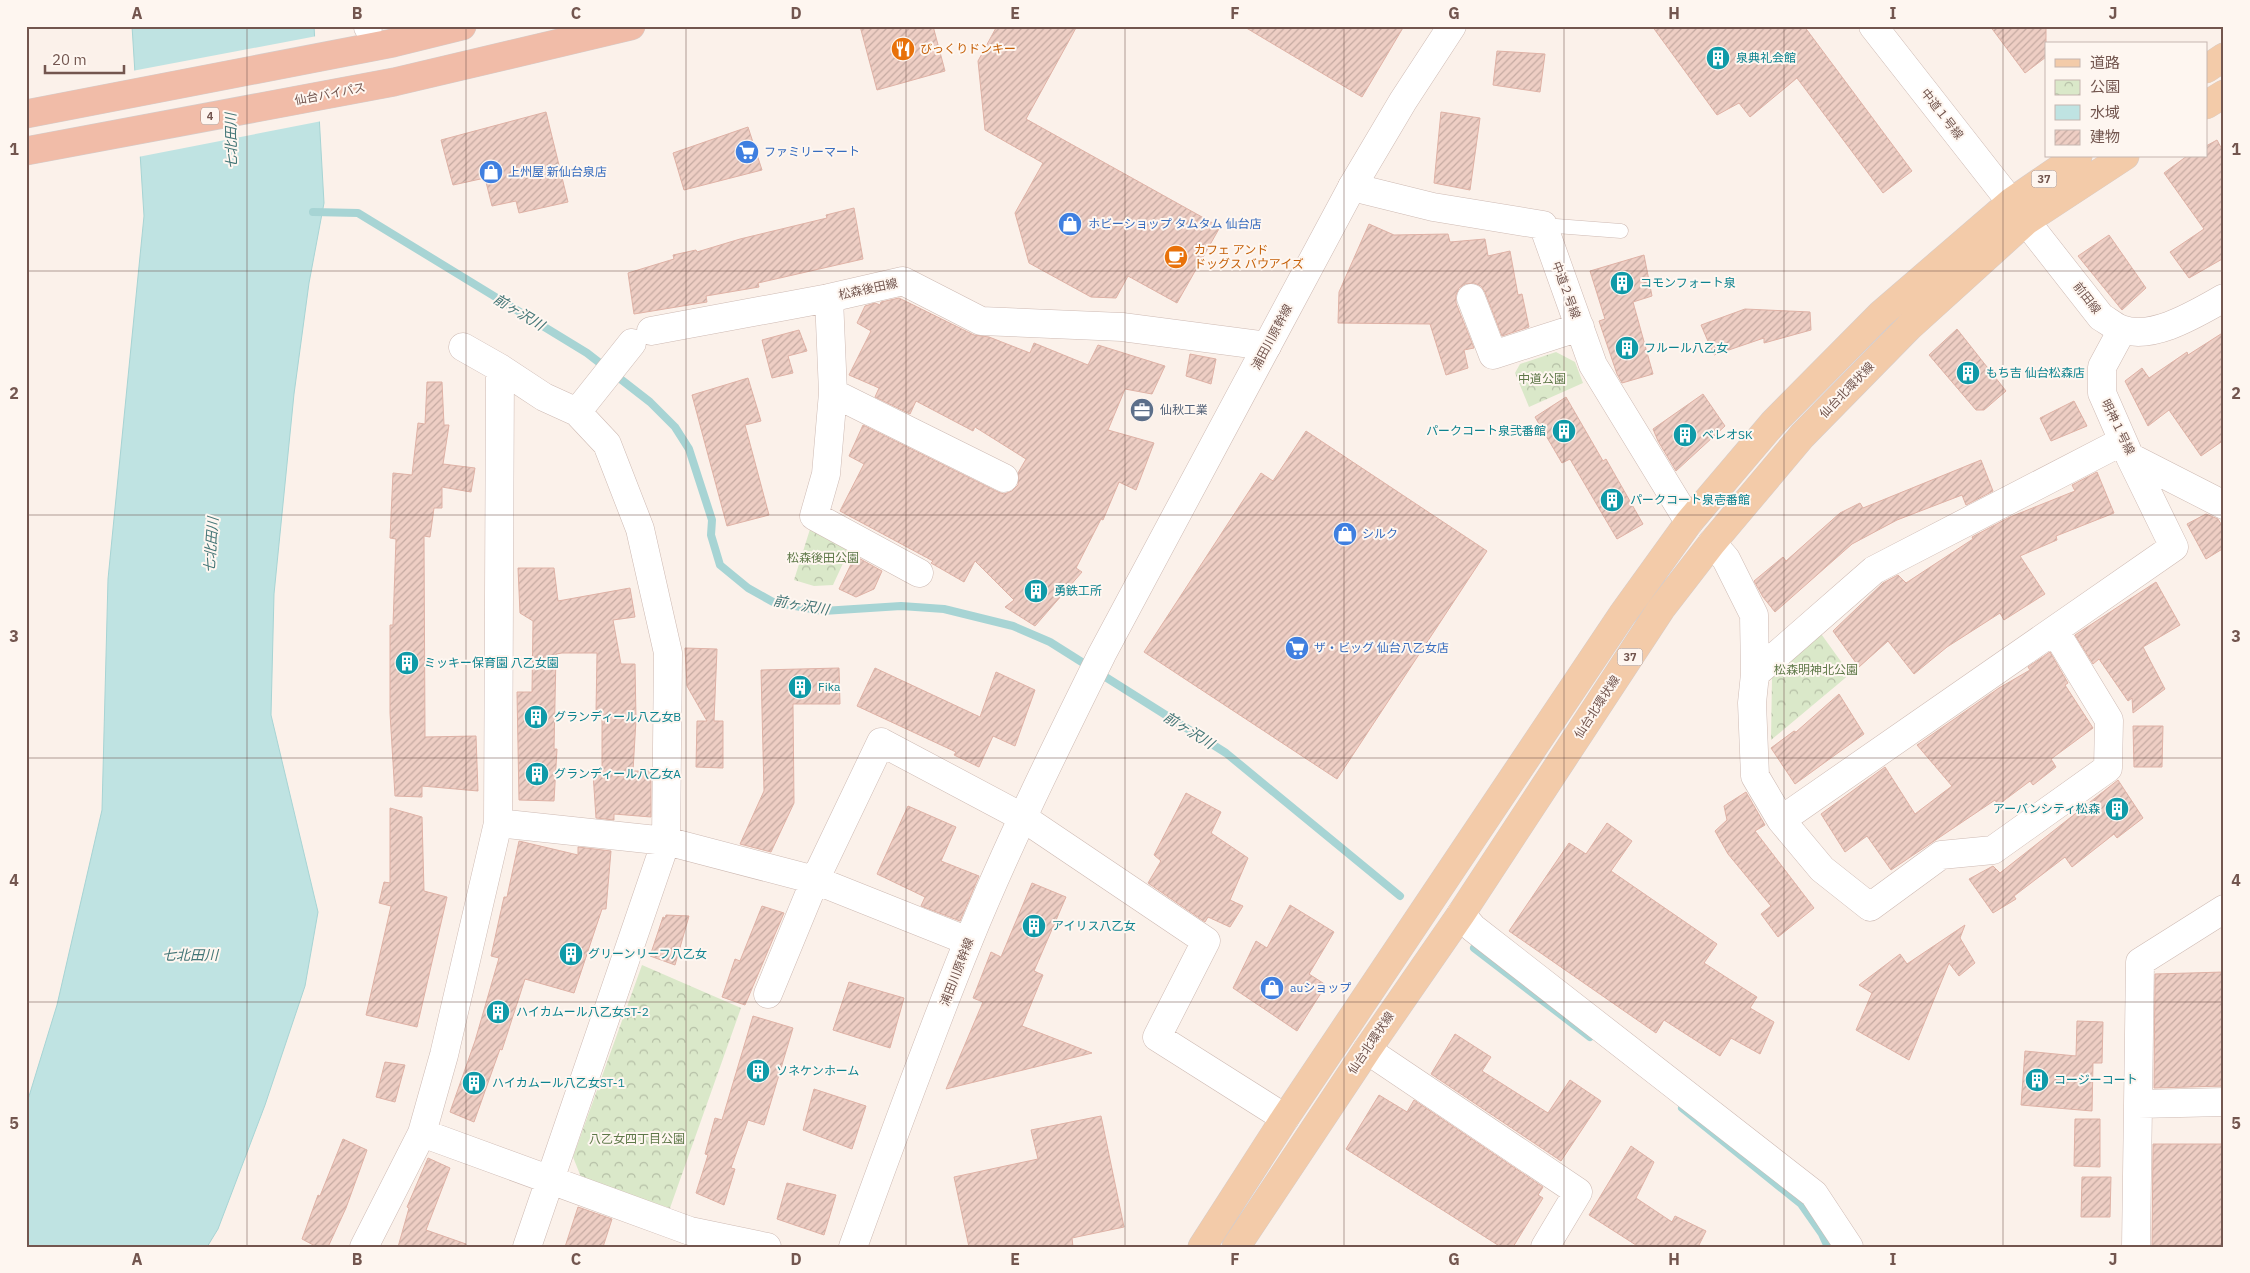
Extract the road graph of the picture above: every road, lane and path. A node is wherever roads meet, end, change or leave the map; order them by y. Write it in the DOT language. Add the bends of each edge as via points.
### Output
graph roads {
  1 [pos="462,26"];
  2 [pos="632,26"];
  3 [pos="1452,26"];
  4 [pos="1873,26"];
  5 [pos="2224,57"];
  6 [pos="2208,68"];
  7 [pos="2224,94"];
  8 [pos="2208,104"];
  9 [pos="26,114"];
  10 [pos="26,151"];
  11 [pos="2076,158"];
  12 [pos="2121,158"];
  13 [pos="1352,187"];
  14 [pos="2019,211"];
  15 [pos="1543,225"];
  16 [pos="1621,231"];
  17 [pos="829,298"];
  18 [pos="1471,298"];
  19 [pos="2224,298"];
  20 [pos="1580,327"];
  21 [pos="2122,330"];
  22 [pos="1267,346"];
  23 [pos="463,347"];
  24 [pos="500,368"];
  25 [pos="833,393"];
  26 [pos="577,412"];
  27 [pos="2127,449"];
  28 [pos="1004,478"];
  29 [pos="2224,504"];
  30 [pos="1689,522"];
  31 [pos="1712,543"];
  32 [pos="919,573"];
  33 [pos="2055,631"];
  34 [pos="1755,674"];
  35 [pos="1022,816"];
  36 [pos="1781,820"];
  37 [pos="498,823"];
  38 [pos="666,841"];
  39 [pos="815,880"];
  40 [pos="2224,909"];
  41 [pos="1461,914"];
  42 [pos="968,941"];
  43 [pos="768,994"];
  44 [pos="1367,1050"];
  45 [pos="2224,1102"];
  46 [pos="2138,1104"];
  47 [pos="1285,1118"];
  48 [pos="422,1133"];
  49 [pos="550,1180"];
  50 [pos="688,1239"];
  51 [pos="364,1247"];
  52 [pos="527,1247"];
  53 [pos="767,1247"];
  54 [pos="853,1247"];
  55 [pos="1202,1247"];
  56 [pos="1236,1247"];
  57 [pos="1545,1247"];
  58 [pos="1849,1247"];
  59 [pos="2136,1247"];
  1 -- 9 [label="highway" via="393,43"];
  2 -- 10 [label="highway, 仙台バイパス / 4" via="394,82"];
  3 -- 13 [label="street, 浦田川原幹線"];
  4 -- 14 [label="street, 中道１号線"];
  5 -- 6 [label="main road"];
  7 -- 8 [label="main road"];
  11 -- 14 [label="main road, 仙台北環状線 / 37"];
  12 -- 14 [label="main road, 仙台北環状線 / 37"];
  13 -- 15 [label="street" via="1433,207"];
  13 -- 22 [label="street, 浦田川原幹線"];
  14 -- 21 [label="street, 前田線" via="2101,317"];
  14 -- 30 [label="main road, 仙台北環状線 / 37" via="1868,328 1774,422"];
  14 -- 31 [label="main road, 仙台北環状線 / 37" via="1802,436"];
  15 -- 16 [label="lane"];
  15 -- 20 [label="street, 中道２号線"];
  17 -- 22 [label="street, 松森後田線" via="903,281 981,321 1122,328"];
  17 -- 25 [label="street, 松森後田線"];
  17 -- 26 [label="street" via="634,344"];
  18 -- 20 [label="street" via="1493,355"];
  19 -- 21 [label="street, 前田線" via="2172,326 2147,332"];
  20 -- 30 [label="street, 中道２号線" via="1593,365"];
  21 -- 27 [label="street, 明神１号線" via="2102,366 2102,393"];
  22 -- 35 [label="street, 浦田川原幹線" via="1102,654"];
  23 -- 24 [label="street"];
  24 -- 26 [label="street" via="544,397"];
  24 -- 37 [label="street"];
  25 -- 28 [label="street"];
  25 -- 32 [label="street, 松森後田線" via="826,474 814,516"];
  26 -- 38 [label="street" via="607,444 640,529 668,653"];
  27 -- 29 [label="street, 明神１号線"];
  27 -- 33 [label="street" via="2174,547"];
  27 -- 34 [label="street" via="1874,570"];
  30 -- 47 [label="main road, 仙台北環状線 / 37" via="1622,615"];
  31 -- 34 [label="street" via="1726,559 1754,615"];
  31 -- 41 [label="main road, 仙台北環状線 / 37" via="1661,609"];
  33 -- 36 [label="street"];
  33 -- 36 [label="street" via="2109,720 2108,768 1992,850 1941,855 1870,907 1822,869"];
  34 -- 36 [label="street" via="1752,703 1755,776"];
  35 -- 39 [label="street" via="881,742"];
  35 -- 42 [label="street, 浦田川原幹線"];
  35 -- 47 [label="street" via="1206,941 1157,1037"];
  37 -- 38 [label="street"];
  37 -- 48 [label="street" via="444,1055"];
  38 -- 39 [label="street"];
  38 -- 49 [label="street"];
  39 -- 42 [label="street"];
  39 -- 43 [label="street"];
  40 -- 46 [label="street" via="2140,962"];
  41 -- 44 [label="main road, 仙台北環状線 / 37"];
  41 -- 58 [label="street" via="1473,928 1814,1194"];
  42 -- 54 [label="street, 浦田川原幹線"];
  44 -- 56 [label="main road, 仙台北環状線 / 37"];
  44 -- 57 [label="street" via="1578,1192"];
  45 -- 46 [label="street"];
  46 -- 59 [label="street"];
  47 -- 55 [label="main road, 仙台北環状線 / 37"];
  48 -- 49 [label="street"];
  48 -- 51 [label="street"];
  49 -- 50 [label="street"];
  49 -- 52 [label="street"];
  50 -- 53 [label="street"];
}
